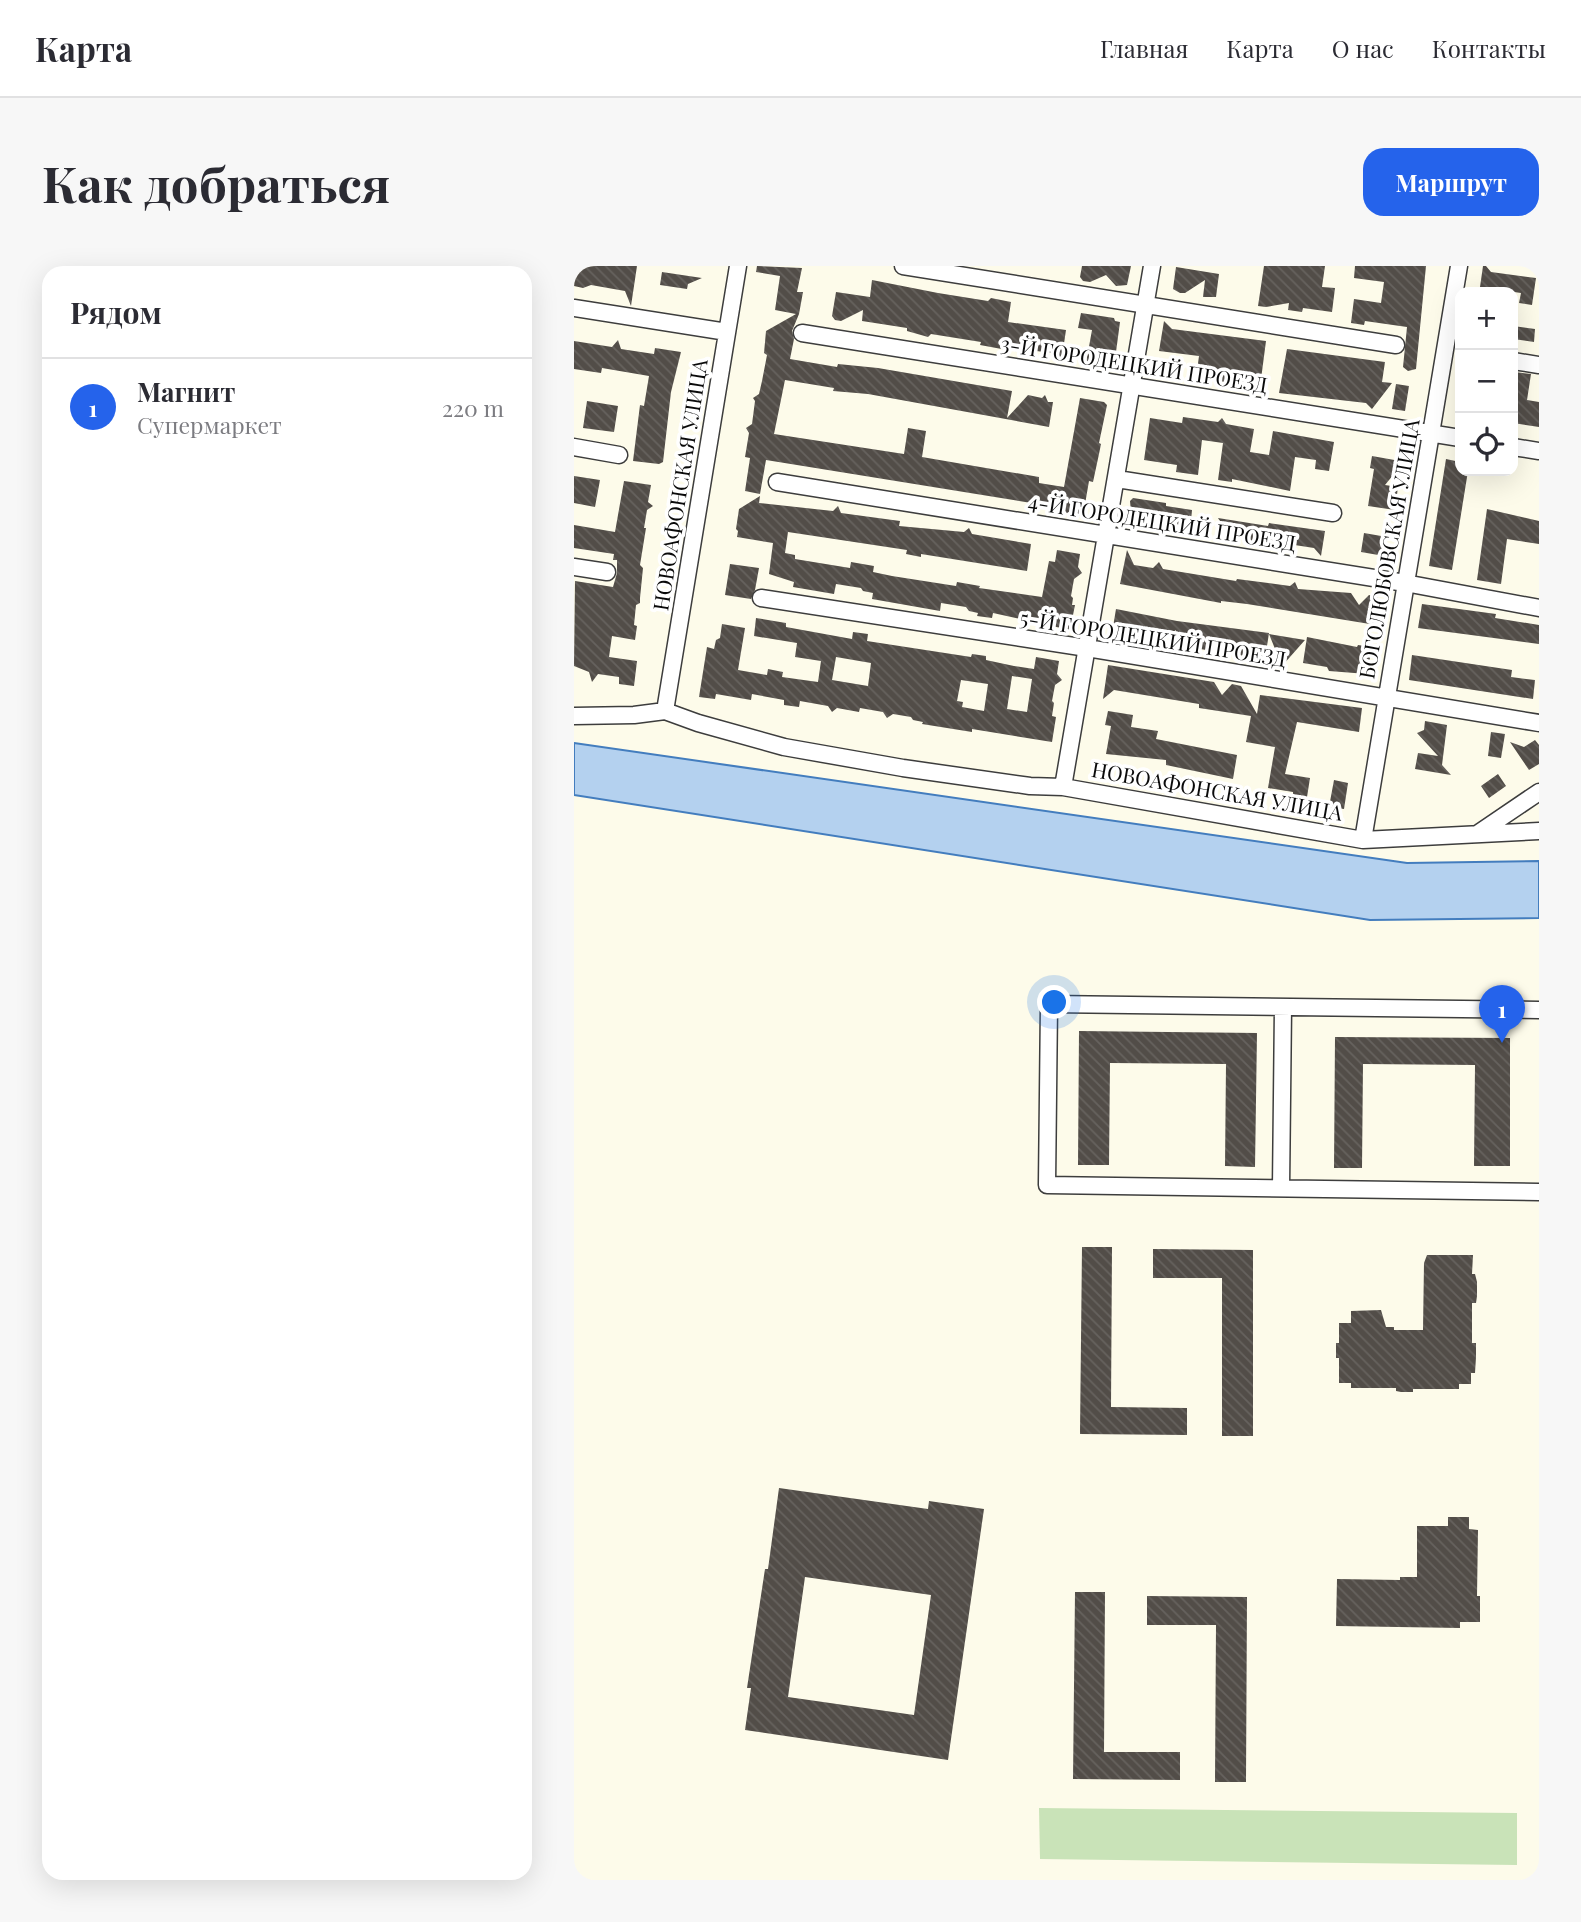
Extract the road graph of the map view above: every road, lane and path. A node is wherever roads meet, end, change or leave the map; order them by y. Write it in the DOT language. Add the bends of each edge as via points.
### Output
graph roads {
  1 [pos="738,266"];
  2 [pos="903,266"];
  3 [pos="1152,266"];
  4 [pos="1459,266"];
  5 [pos="1146,306"];
  6 [pos="574,308"];
  7 [pos="727,332"];
  8 [pos="802,333"];
  9 [pos="1396,345"];
  10 [pos="1452,352"];
  11 [pos="1518,362"];
  12 [pos="1539,365"];
  13 [pos="1133,386"];
  14 [pos="1431,434"];
  15 [pos="1455,437"];
  16 [pos="574,447"];
  17 [pos="1518,448"];
  18 [pos="1539,451"];
  19 [pos="619,455"];
  20 [pos="1117,479"];
  21 [pos="777,482"];
  22 [pos="1333,513"];
  23 [pos="1108,536"];
  24 [pos="574,567"];
  25 [pos="607,572"];
  26 [pos="1405,583"];
  27 [pos="761,598"];
  28 [pos="1539,608"];
  29 [pos="1087,648"];
  30 [pos="1386,699"];
  31 [pos="665,711"];
  32 [pos="574,716"];
  33 [pos="1539,723"];
  34 [pos="1063,787"];
  35 [pos="1539,793"];
  36 [pos="1539,831"];
  37 [pos="1475,835"];
  38 [pos="1363,840"];
  39 [pos="1283,1007"];
  40 [pos="1539,1010"];
  41 [pos="1281,1188"];
  42 [pos="1539,1192"];
  1 -- 7 [label="street, НОВОАФОНСКАЯ УЛИЦА"];
  2 -- 5 [label="street"];
  3 -- 5 [label="street"];
  4 -- 10 [label="street, БОГОЛЮБОВСКАЯ УЛИЦА"];
  5 -- 9 [label="street"];
  5 -- 13 [label="street"];
  6 -- 7 [label="street"];
  7 -- 31 [label="street, НОВОАФОНСКАЯ УЛИЦА"];
  8 -- 13 [label="street, 3-Й ГОРОДЕЦКИЙ ПРОЕЗД"];
  10 -- 14 [label="street, БОГОЛЮБОВСКАЯ УЛИЦА"];
  11 -- 12 [label="street"];
  13 -- 14 [label="street, 3-Й ГОРОДЕЦКИЙ ПРОЕЗД"];
  13 -- 20 [label="street"];
  14 -- 15 [label="street, 3-Й ГОРОДЕЦКИЙ ПРОЕЗД"];
  14 -- 26 [label="street, БОГОЛЮБОВСКАЯ УЛИЦА"];
  16 -- 19 [label="street"];
  17 -- 18 [label="street"];
  20 -- 22 [label="street"];
  20 -- 23 [label="street"];
  21 -- 23 [label="street, 4-Й ГОРОДЕЦКИЙ ПРОЕЗД"];
  23 -- 26 [label="street, 4-Й ГОРОДЕЦКИЙ ПРОЕЗД"];
  23 -- 29 [label="street"];
  24 -- 25 [label="street"];
  26 -- 28 [label="street, 4-Й ГОРОДЕЦКИЙ ПРОЕЗД"];
  26 -- 30 [label="street, БОГОЛЮБОВСКАЯ УЛИЦА"];
  27 -- 29 [label="street, 5-Й ГОРОДЕЦКИЙ ПРОЕЗД"];
  29 -- 30 [label="street, 5-Й ГОРОДЕЦКИЙ ПРОЕЗД"];
  29 -- 34 [label="street"];
  30 -- 33 [label="street, 5-Й ГОРОДЕЦКИЙ ПРОЕЗД"];
  30 -- 38 [label="street, БОГОЛЮБОВСКАЯ УЛИЦА"];
  31 -- 32 [label="street"];
  31 -- 34 [label="street, НОВОАФОНСКАЯ УЛИЦА" via="784,747 903,768"];
  34 -- 38 [label="street, НОВОАФОНСКАЯ УЛИЦА"];
  35 -- 37 [label="street"];
  36 -- 37 [label="street, НОВОАФОНСКАЯ УЛИЦА"];
  37 -- 38 [label="street, НОВОАФОНСКАЯ УЛИЦА"];
  39 -- 40 [label="street"];
  39 -- 41 [label="street"];
  39 -- 41 [label="street" via="1049,1004 1047,1185"];
  41 -- 42 [label="street"];
}
